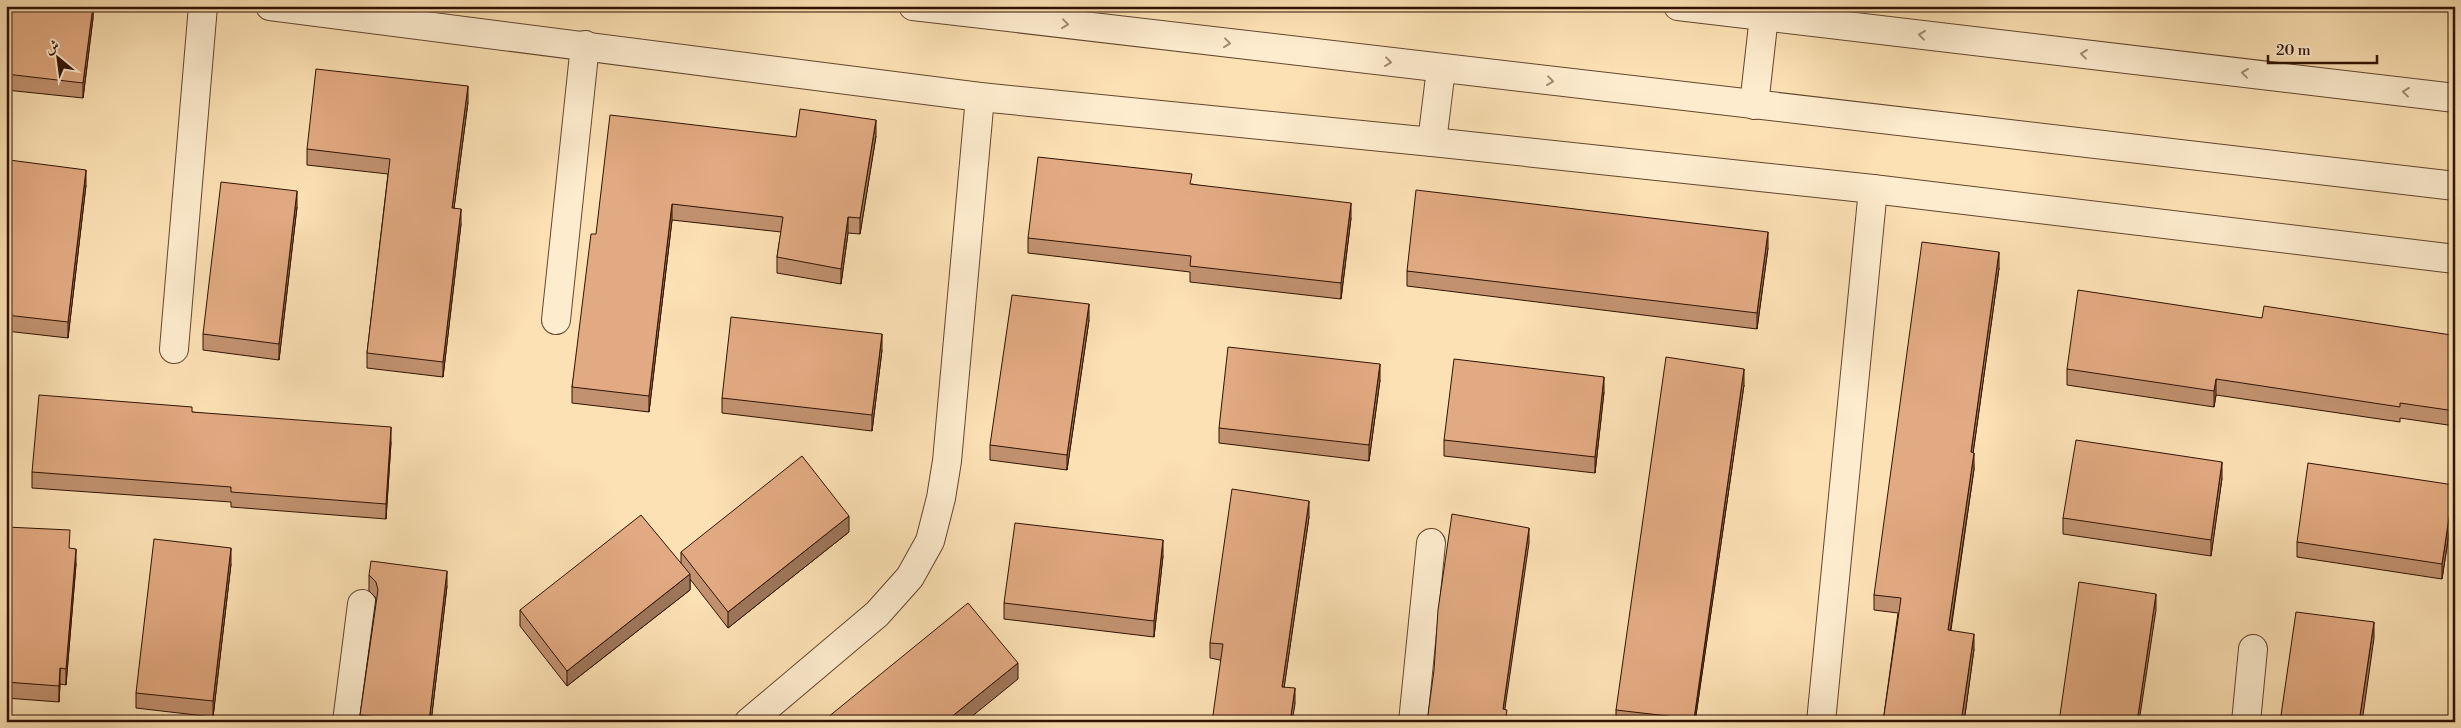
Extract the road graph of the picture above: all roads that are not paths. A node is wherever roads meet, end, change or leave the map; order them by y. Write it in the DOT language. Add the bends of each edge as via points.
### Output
graph roads {
  1 [pos="203,6"];
  2 [pos="270,6"];
  3 [pos="913,6"];
  4 [pos="1678,6"];
  5 [pos="1764,16"];
  6 [pos="584,45"];
  7 [pos="1441,69"];
  8 [pos="980,97"];
  9 [pos="2455,98"];
  10 [pos="1754,105"];
  11 [pos="1432,142"];
  12 [pos="2455,186"];
  13 [pos="1873,189"];
  14 [pos="2455,259"];
  15 [pos="556,320"];
  16 [pos="174,349"];
  17 [pos="1431,543"];
  18 [pos="362,604"];
  19 [pos="2253,649"];
  20 [pos="347,722"];
  21 [pos="749,722"];
  22 [pos="1413,722"];
  23 [pos="1822,722"];
  24 [pos="2246,722"];
  1 -- 16 [label="street"];
  2 -- 6 [label="street"];
  3 -- 7 [label="street, one-way"];
  4 -- 5 [label="street"];
  9 -- 5 [label="street, one-way"];
  5 -- 10 [label="street"];
  6 -- 8 [label="street"];
  6 -- 15 [label="street"];
  7 -- 10 [label="street, one-way"];
  7 -- 11 [label="street"];
  8 -- 11 [label="street"];
  8 -- 21 [label="street" via="947,461 930,541 910,577 877,614"];
  10 -- 12 [label="street"];
  11 -- 13 [label="street"];
  13 -- 14 [label="street"];
  13 -- 23 [label="street"];
  17 -- 22 [label="street"];
  18 -- 20 [label="street"];
  19 -- 24 [label="street"];
}
